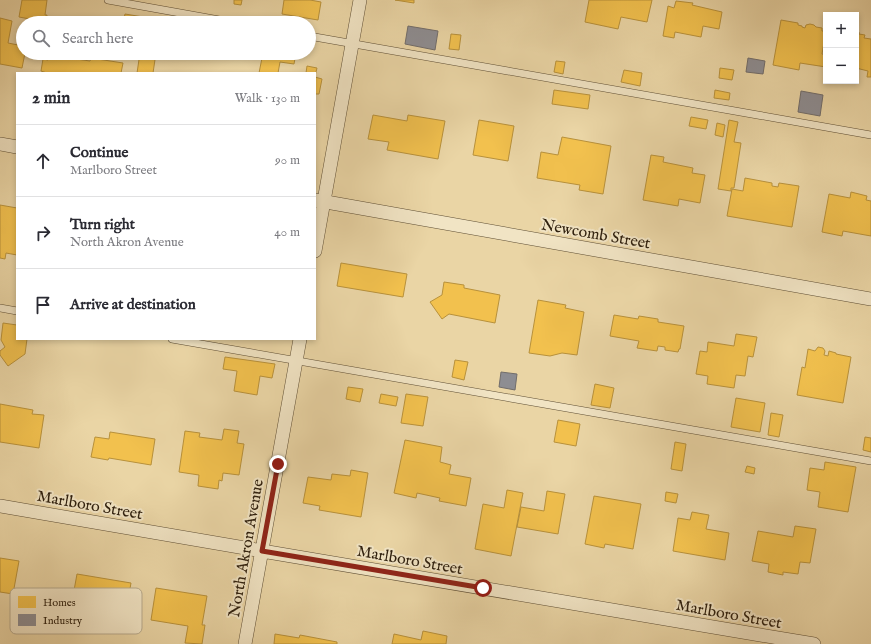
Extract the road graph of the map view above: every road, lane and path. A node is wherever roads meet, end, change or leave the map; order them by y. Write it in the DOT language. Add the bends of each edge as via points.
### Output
graph roads {
  1 [pos="108,0"];
  2 [pos="360,0"];
  3 [pos="197,16"];
  4 [pos="316,37"];
  5 [pos="352,44"];
  6 [pos="871,135"];
  7 [pos="0,144"];
  8 [pos="16,147"];
  9 [pos="319,201"];
  10 [pos="316,238"];
  11 [pos="871,299"];
  12 [pos="0,308"];
  13 [pos="16,311"];
  14 [pos="178,340"];
  15 [pos="300,340"];
  16 [pos="296,361"];
  17 [pos="871,461"];
  18 [pos="0,506"];
  19 [pos="262,551"];
  20 [pos="245,644"];
  21 [pos="814,644"];
  1 -- 3 [label="lane"];
  2 -- 5 [label="street"];
  4 -- 5 [label="lane"];
  5 -- 6 [label="lane"];
  5 -- 9 [label="street"];
  7 -- 8 [label="street"];
  9 -- 10 [label="street"];
  9 -- 11 [label="street, Newcomb Street"];
  12 -- 13 [label="lane"];
  14 -- 16 [label="lane"];
  15 -- 16 [label="street, North Akron Avenue"];
  16 -- 17 [label="lane"];
  16 -- 19 [label="street, North Akron Avenue"];
  18 -- 19 [label="street, Marlboro Street"];
  19 -- 20 [label="street, North Akron Avenue"];
  19 -- 21 [label="street, Marlboro Street"];
}
